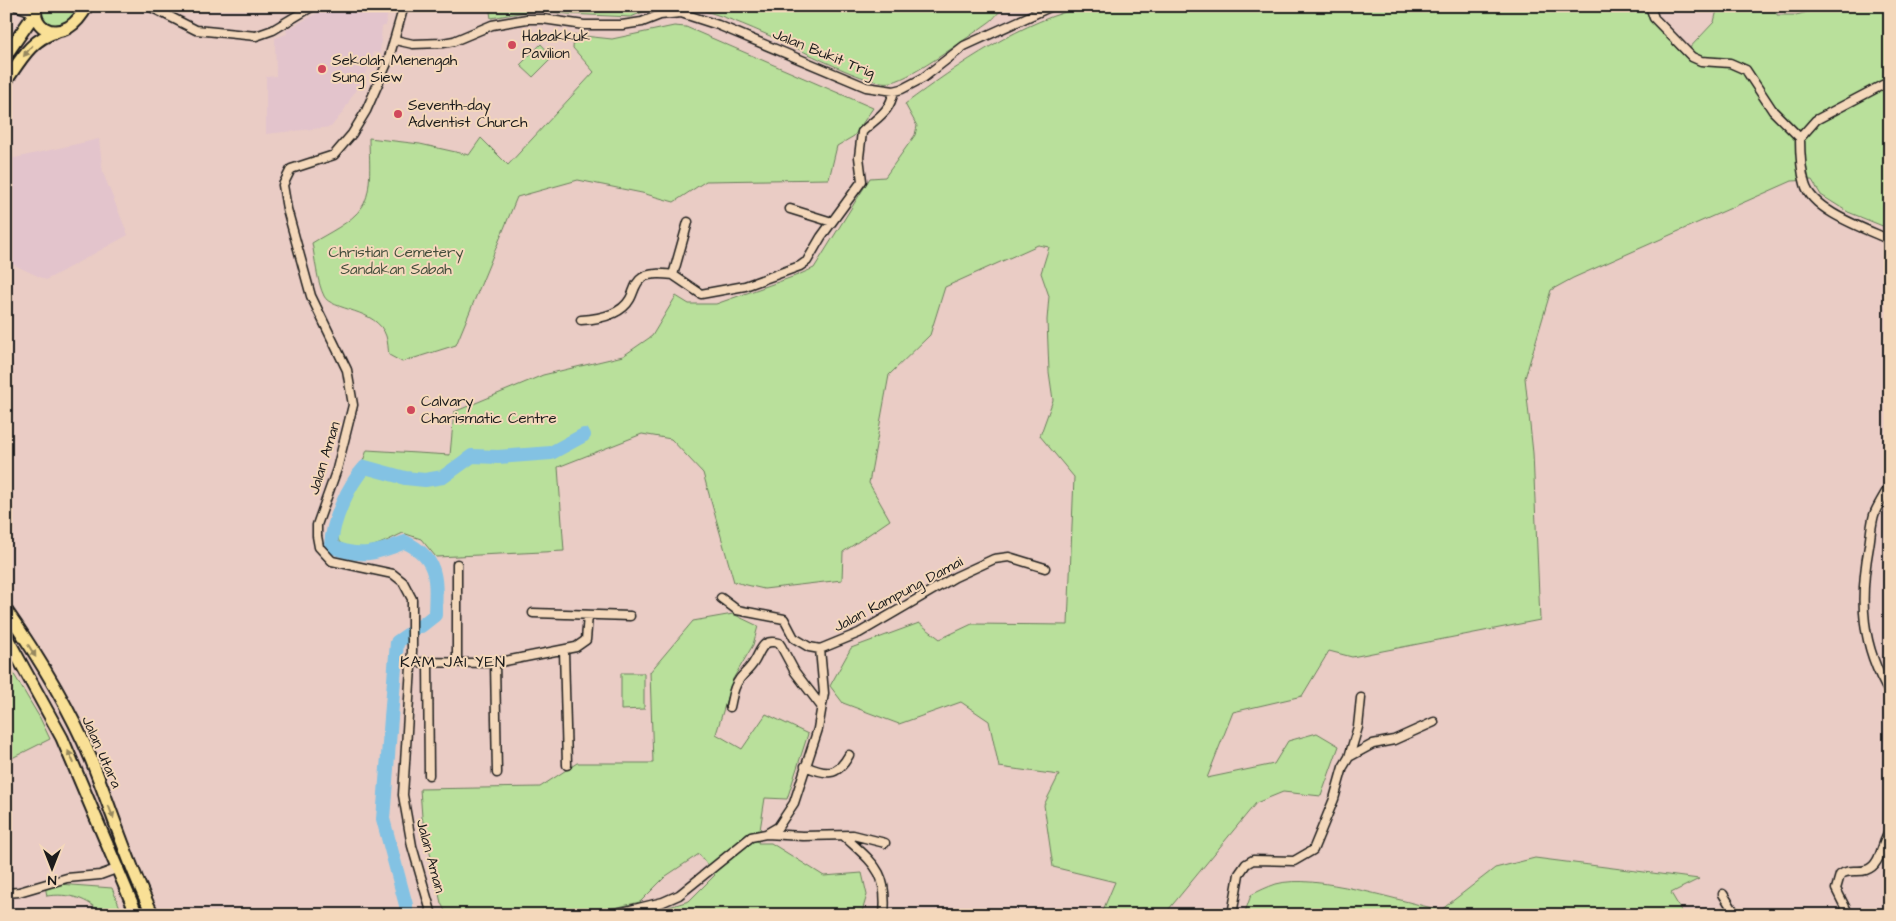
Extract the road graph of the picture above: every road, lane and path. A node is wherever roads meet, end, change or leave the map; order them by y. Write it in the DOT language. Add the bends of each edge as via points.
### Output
graph roads {
  1 [pos="16,6"];
  2 [pos="87,6"];
  3 [pos="149,6"];
  4 [pos="313,6"];
  5 [pos="404,6"];
  6 [pos="1052,6"];
  7 [pos="1649,7"];
  8 [pos="36,10"];
  9 [pos="58,31"];
  10 [pos="395,40"];
  11 [pos="6,55"];
  12 [pos="1890,81"];
  13 [pos="6,82"];
  14 [pos="894,91"];
  15 [pos="1800,138"];
  16 [pos="790,209"];
  17 [pos="688,222"];
  18 [pos="832,222"];
  19 [pos="1890,240"];
  20 [pos="673,274"];
  21 [pos="581,320"];
  22 [pos="1890,485"];
  23 [pos="457,564"];
  24 [pos="1046,568"];
  25 [pos="721,598"];
  26 [pos="6,610"];
  27 [pos="533,613"];
  28 [pos="588,615"];
  29 [pos="630,616"];
  30 [pos="6,636"];
  31 [pos="820,649"];
  32 [pos="564,650"];
  33 [pos="411,662"];
  34 [pos="428,662"];
  35 [pos="457,662"];
  36 [pos="495,663"];
  37 [pos="1890,694"];
  38 [pos="1361,698"];
  39 [pos="821,706"];
  40 [pos="730,707"];
  41 [pos="1434,722"];
  42 [pos="849,755"];
  43 [pos="1349,757"];
  44 [pos="567,765"];
  45 [pos="805,766"];
  46 [pos="497,773"];
  47 [pos="429,775"];
  48 [pos="1890,830"];
  49 [pos="766,834"];
  50 [pos="844,836"];
  51 [pos="885,843"];
  52 [pos="119,868"];
  53 [pos="6,893"];
  54 [pos="1723,894"];
  55 [pos="137,915"];
  56 [pos="153,915"];
  57 [pos="432,915"];
  58 [pos="610,915"];
  59 [pos="884,915"];
  60 [pos="1232,915"];
  61 [pos="1736,915"];
  62 [pos="1849,915"];
  1 -- 8 [label="street"];
  2 -- 9 [label="highway" via="74,24"];
  3 -- 4 [label="street" via="196,30 256,36 273,30"];
  5 -- 10 [label="street, Jalan Aman"];
  6 -- 14 [label="street" via="964,46 918,81"];
  7 -- 15 [label="street" via="1654,18 1692,57 1701,61 1730,63 1746,70 1773,111"];
  8 -- 9 [label="highway" via="36,20 43,28"];
  8 -- 11 [label="highway"];
  9 -- 13 [label="highway, one-way" via="38,40 28,49"];
  10 -- 14 [label="street, Jalan Bukit Trig" via="413,44 443,43 492,25 527,19 622,25 681,12 866,86"];
  10 -- 33 [label="street, Jalan Aman" via="366,111 342,147 334,155 291,170 283,185 311,296 347,370 352,391 353,405 346,440 317,525 319,547 332,561 393,574 403,582 412,599"];
  12 -- 15 [label="street" via="1816,120"];
  14 -- 18 [label="street" via="892,104 884,115 862,132 859,157 862,181"];
  15 -- 19 [label="street" via="1805,186 1815,200 1834,214"];
  16 -- 18 [label="street"];
  17 -- 20 [label="street"];
  18 -- 20 [label="street" via="807,261 745,286 701,294"];
  20 -- 21 [label="street" via="642,278 636,283 626,305 618,311 597,319"];
  22 -- 37 [label="street" via="1874,514 1863,601 1869,650 1875,670"];
  23 -- 35 [label="street"];
  24 -- 31 [label="street, Jalan Kampung Damai" via="1009,557 994,559 955,577 859,633"];
  25 -- 31 [label="street" via="737,610 784,619 794,638"];
  26 -- 56 [label="highway, Jalan Utara, one-way" via="54,686 90,757"];
  27 -- 28 [label="street"];
  28 -- 29 [label="street"];
  28 -- 32 [label="street" via="586,640"];
  52 -- 30 [label="highway, Jalan Utara, one-way" via="62,738"];
  31 -- 39 [label="street" via="824,693"];
  32 -- 36 [label="street"];
  32 -- 44 [label="street"];
  33 -- 34 [label="street"];
  33 -- 57 [label="street, Jalan Aman" via="403,795 412,846"];
  34 -- 35 [label="street"];
  34 -- 47 [label="street"];
  35 -- 36 [label="street"];
  36 -- 46 [label="street"];
  38 -- 43 [label="street" via="1358,727"];
  39 -- 40 [label="street" via="795,672 779,642 771,641 759,649 755,660 738,682"];
  39 -- 45 [label="street" via="818,729"];
  41 -- 43 [label="street" via="1394,740 1373,744"];
  42 -- 45 [label="street" via="843,766 826,774"];
  43 -- 60 [label="street" via="1313,850 1294,861 1253,860 1246,864 1239,874"];
  45 -- 49 [label="street" via="794,803 778,826"];
  48 -- 62 [label="street" via="1874,866 1840,875 1838,898"];
  49 -- 50 [label="street"];
  49 -- 58 [label="street" via="750,838 733,849 672,899"];
  50 -- 51 [label="street" via="865,836"];
  50 -- 59 [label="street" via="884,881"];
  52 -- 53 [label="street" via="100,875 66,878"];
  52 -- 55 [label="highway, Jalan Utara"];
  54 -- 61 [label="street"];
}
